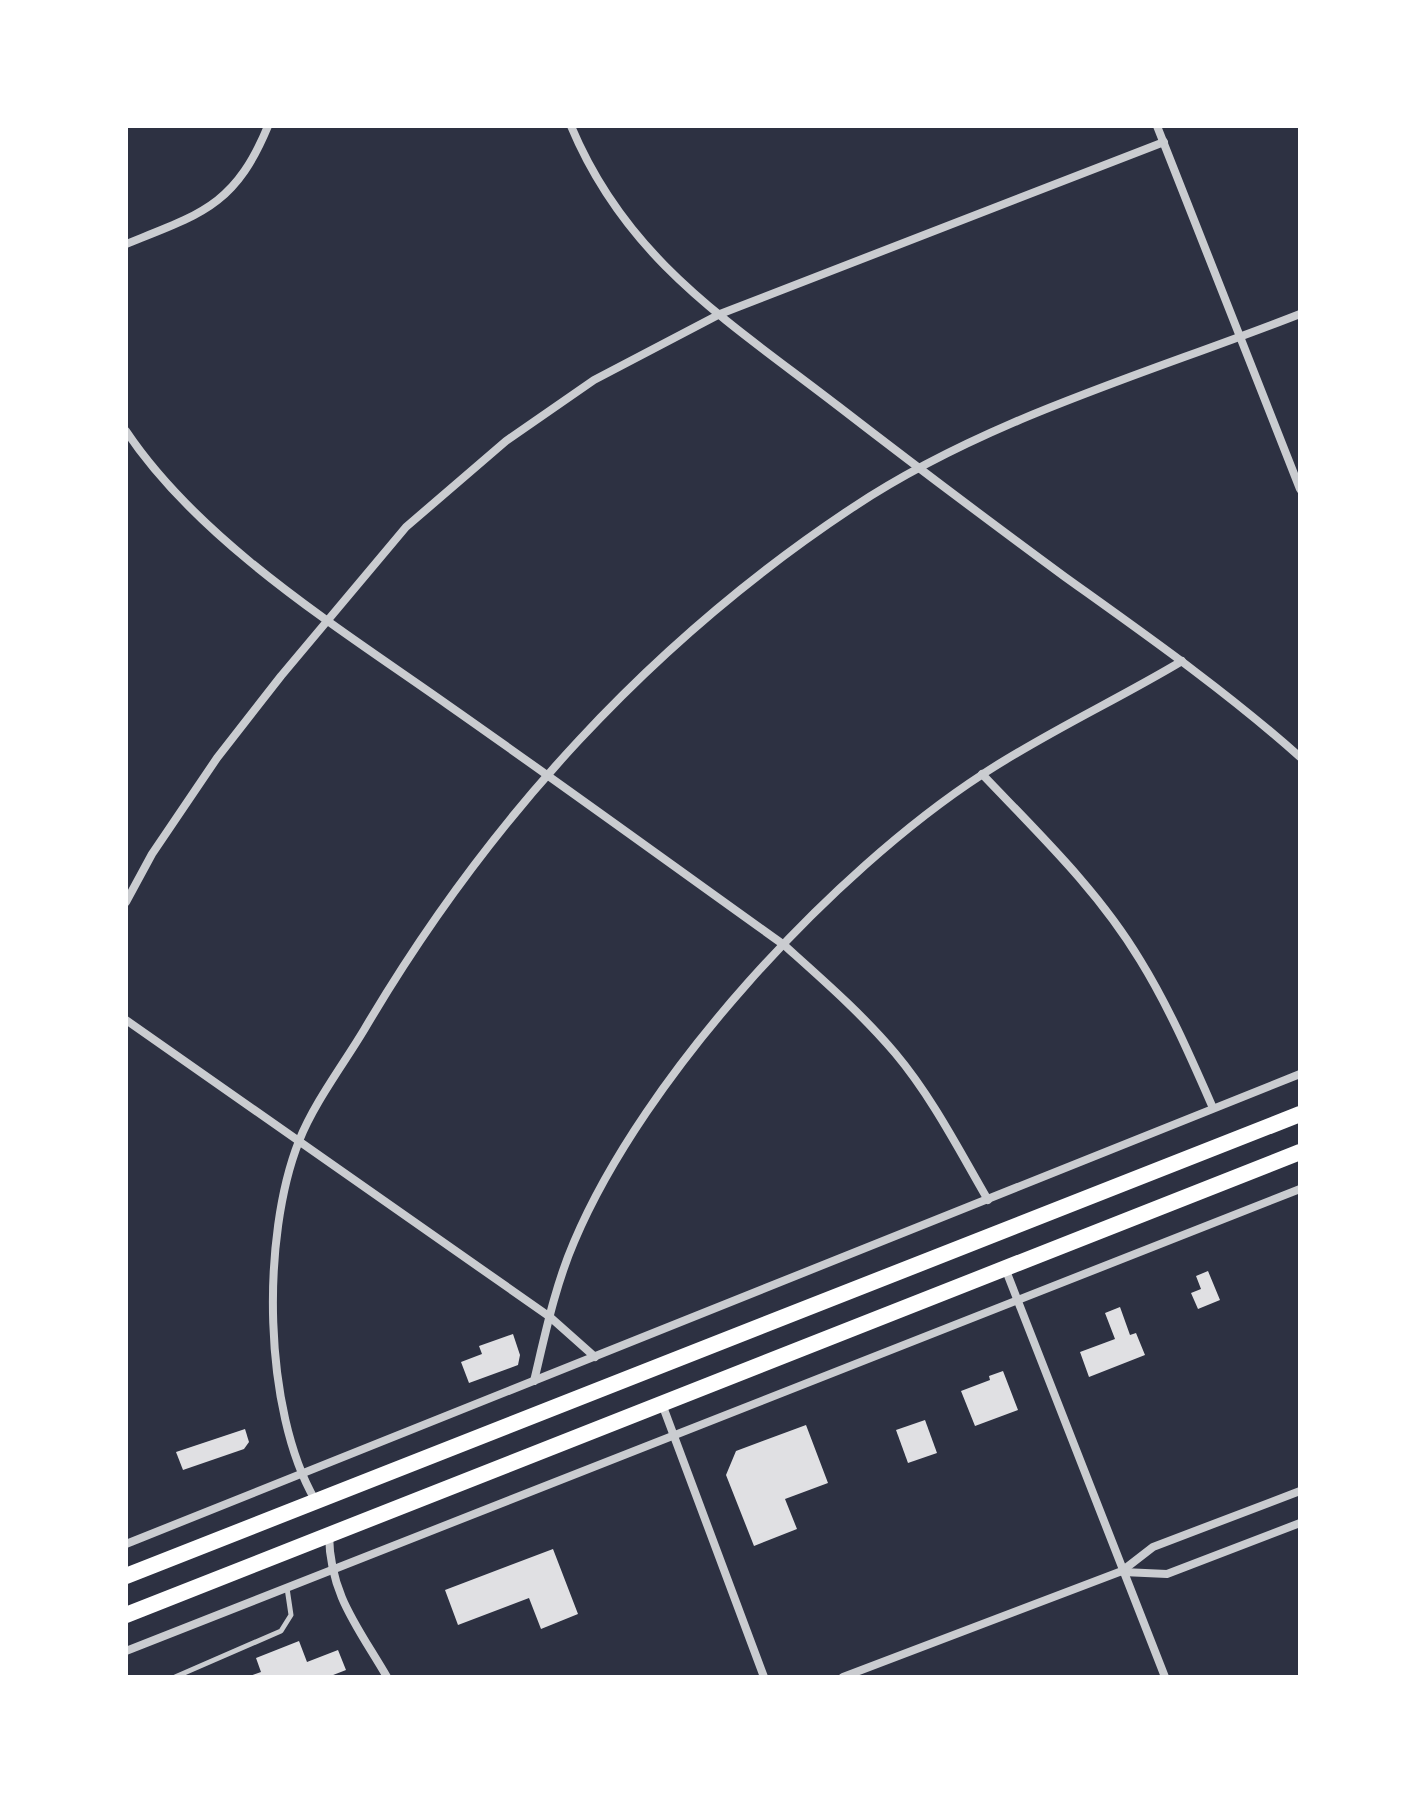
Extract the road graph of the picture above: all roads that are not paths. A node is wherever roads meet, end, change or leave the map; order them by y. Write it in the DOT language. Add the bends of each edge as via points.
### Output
graph roads {
  1 [pos="268,126"];
  2 [pos="571,126"];
  3 [pos="1157,126"];
  4 [pos="1164,142"];
  5 [pos="126,244"];
  6 [pos="720,314"];
  7 [pos="1300,314"];
  8 [pos="1243,337"];
  9 [pos="126,431"];
  10 [pos="921,470"];
  11 [pos="1300,489"];
  12 [pos="328,620"];
  13 [pos="1182,661"];
  14 [pos="1300,757"];
  15 [pos="982,774"];
  16 [pos="548,775"];
  17 [pos="126,902"];
  18 [pos="784,945"];
  19 [pos="126,1020"];
  20 [pos="1300,1074"];
  21 [pos="1213,1108"];
  22 [pos="1300,1114"];
  23 [pos="299,1140"];
  24 [pos="1300,1152"];
  25 [pos="1300,1189"];
  26 [pos="988,1200"];
  27 [pos="1005,1267"];
  28 [pos="1017,1301"];
  29 [pos="550,1317"];
  30 [pos="595,1357"];
  31 [pos="534,1381"];
  32 [pos="662,1402"];
  33 [pos="675,1433"];
  34 [pos="299,1474"];
  35 [pos="1300,1491"];
  36 [pos="315,1500"];
  37 [pos="1300,1523"];
  38 [pos="329,1535"];
  39 [pos="126,1544"];
  40 [pos="329,1568"];
  41 [pos="1122,1571"];
  42 [pos="126,1576"];
  43 [pos="287,1586"];
  44 [pos="126,1615"];
  45 [pos="126,1651"];
  46 [pos="175,1677"];
  47 [pos="387,1677"];
  48 [pos="764,1677"];
  49 [pos="843,1677"];
  50 [pos="1165,1677"];
  1 -- 5 [label="street" via="254,160 205,213"];
  2 -- 6 [label="street" via="586,163 618,214 664,268"];
  3 -- 4 [label="street"];
  4 -- 6 [label="street"];
  4 -- 8 [label="street"];
  6 -- 10 [label="street"];
  6 -- 12 [label="street" via="594,380 506,441 406,527"];
  7 -- 8 [label="street"];
  8 -- 10 [label="street" via="977,438"];
  8 -- 11 [label="street"];
  9 -- 12 [label="street" via="204,523"];
  10 -- 13 [label="street"];
  10 -- 16 [label="street" via="854,506 745,586 640,675"];
  12 -- 16 [label="street"];
  12 -- 17 [label="street" via="217,758"];
  13 -- 14 [label="street"];
  13 -- 15 [label="street"];
  15 -- 18 [label="street" via="869,862"];
  15 -- 21 [label="street" via="1056,851 1139,958"];
  16 -- 18 [label="street"];
  16 -- 23 [label="street" via="479,853 408,957"];
  18 -- 26 [label="street" via="897,1055"];
  18 -- 29 [label="street" via="702,1036 636,1130 573,1243"];
  19 -- 23 [label="street"];
  20 -- 21 [label="street"];
  21 -- 26 [label="street"];
  22 -- 36 [label="main road"];
  23 -- 29 [label="street"];
  23 -- 34 [label="street" via="278,1223 271,1307 283,1405"];
  24 -- 27 [label="main road"];
  25 -- 28 [label="street"];
  26 -- 30 [label="street"];
  27 -- 28 [label="street"];
  27 -- 32 [label="main road"];
  28 -- 33 [label="street"];
  28 -- 41 [label="street"];
  29 -- 30 [label="street"];
  29 -- 31 [label="street"];
  30 -- 31 [label="street"];
  31 -- 34 [label="street"];
  32 -- 33 [label="street"];
  32 -- 38 [label="main road"];
  33 -- 40 [label="street"];
  33 -- 48 [label="street"];
  34 -- 36 [label="street"];
  34 -- 39 [label="street"];
  35 -- 41 [label="street" via="1153,1547"];
  36 -- 42 [label="main road"];
  37 -- 41 [label="street" via="1167,1574"];
  38 -- 40 [label="street"];
  38 -- 44 [label="main road"];
  40 -- 43 [label="street"];
  40 -- 47 [label="street"];
  41 -- 49 [label="street"];
  41 -- 50 [label="street"];
  43 -- 45 [label="street"];
  43 -- 46 [label="lane" via="291,1615 281,1631"];
}
